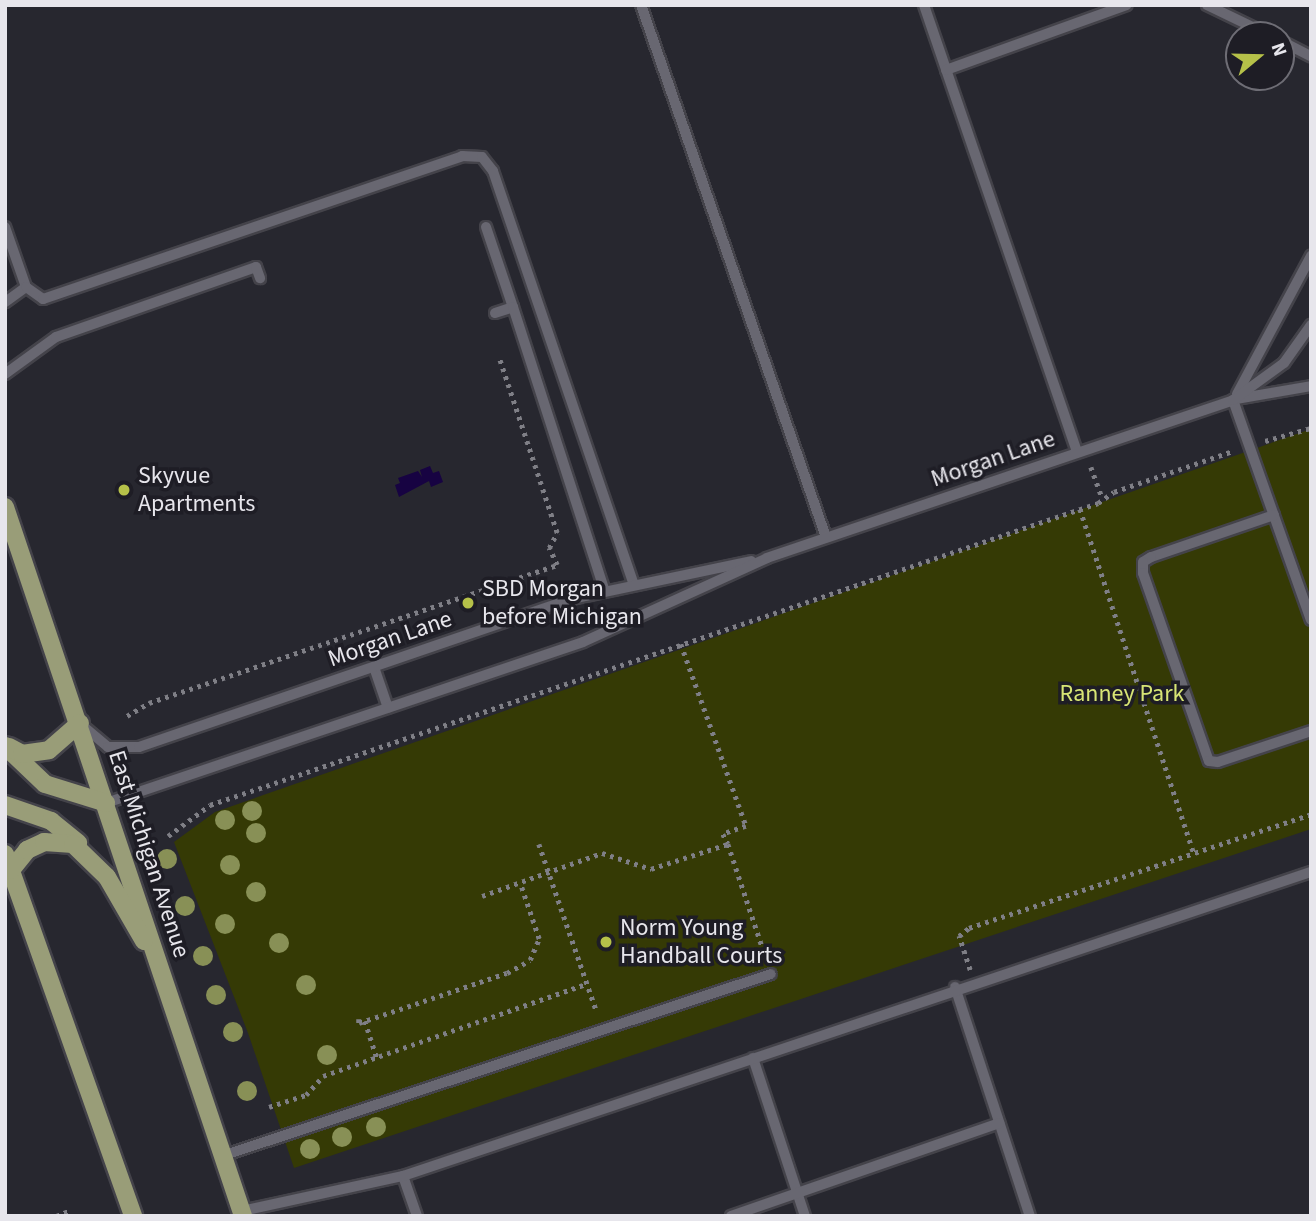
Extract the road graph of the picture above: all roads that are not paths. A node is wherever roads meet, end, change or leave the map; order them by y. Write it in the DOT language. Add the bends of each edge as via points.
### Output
graph roads {
  1 [pos="641,5"];
  2 [pos="924,5"];
  3 [pos="1127,5"];
  4 [pos="1207,5"];
  5 [pos="1240,21"];
  6 [pos="1295,48"];
  7 [pos="1311,56"];
  8 [pos="946,70"];
  9 [pos="5,227"];
  10 [pos="486,227"];
  11 [pos="1311,256"];
  12 [pos="260,278"];
  13 [pos="26,286"];
  14 [pos="5,302"];
  15 [pos="513,307"];
  16 [pos="495,313"];
  17 [pos="1311,325"];
  18 [pos="5,374"];
  19 [pos="1311,386"];
  20 [pos="1233,400"];
  21 [pos="1081,451"];
  22 [pos="5,508"];
  23 [pos="1274,515"];
  24 [pos="826,537"];
  25 [pos="767,558"];
  26 [pos="635,586"];
  27 [pos="606,592"];
  28 [pos="1311,620"];
  29 [pos="374,667"];
  30 [pos="388,708"];
  31 [pos="80,723"];
  32 [pos="1311,731"];
  33 [pos="5,745"];
  34 [pos="106,803"];
  35 [pos="5,804"];
  36 [pos="90,856"];
  37 [pos="8,862"];
  38 [pos="1311,872"];
  39 [pos="162,971"];
  40 [pos="771,974"];
  41 [pos="955,987"];
  42 [pos="753,1058"];
  43 [pos="999,1123"];
  44 [pos="222,1156"];
  45 [pos="403,1176"];
  46 [pos="797,1192"];
  47 [pos="243,1213"];
  48 [pos="133,1216"];
  49 [pos="417,1216"];
  50 [pos="731,1216"];
  51 [pos="805,1216"];
  52 [pos="1030,1216"];
  1 -- 24 [label="lane"];
  2 -- 8 [label="lane"];
  3 -- 8 [label="lane"];
  4 -- 5 [label="lane"];
  6 -- 7 [label="lane"];
  8 -- 21 [label="lane"];
  9 -- 13 [label="lane"];
  10 -- 15 [label="lane"];
  11 -- 20 [label="lane"];
  12 -- 18 [label="lane" via="256,267 55,337"];
  13 -- 14 [label="lane"];
  13 -- 26 [label="lane" via="43,299 462,156 482,157 493,171"];
  15 -- 16 [label="lane"];
  15 -- 27 [label="lane"];
  17 -- 20 [label="lane, Morgan Lane" via="1284,363"];
  19 -- 20 [label="lane"];
  20 -- 21 [label="lane, Morgan Lane"];
  20 -- 23 [label="lane"];
  21 -- 24 [label="lane, Morgan Lane"];
  22 -- 31 [label="main road, East Michigan Avenue"];
  23 -- 28 [label="lane"];
  23 -- 32 [label="lane" via="1152,557 1143,562 1143,573 1209,761"];
  24 -- 25 [label="lane, Morgan Lane"];
  25 -- 26 [label="lane, Morgan Lane"];
  25 -- 30 [label="lane, Morgan Lane" via="617,629"];
  26 -- 27 [label="lane, Morgan Lane"];
  27 -- 29 [label="lane, Morgan Lane"];
  29 -- 30 [label="lane"];
  29 -- 31 [label="lane, Morgan Lane" via="139,747 108,747"];
  30 -- 34 [label="lane, Morgan Lane"];
  31 -- 33 [label="main road" via="58,745 40,753 22,754"];
  31 -- 34 [label="main road, East Michigan Avenue"];
  33 -- 34 [label="main road" via="45,784"];
  34 -- 39 [label="main road, East Michigan Avenue"];
  35 -- 36 [label="main road" via="51,821"];
  36 -- 37 [label="main road" via="63,841 44,842"];
  36 -- 39 [label="main road"];
  37 -- 48 [label="main road"];
  38 -- 41 [label="lane"];
  39 -- 44 [label="main road, East Michigan Avenue"];
  40 -- 44 [label="lane"];
  41 -- 42 [label="lane"];
  41 -- 43 [label="lane"];
  42 -- 45 [label="lane"];
  42 -- 46 [label="lane"];
  43 -- 46 [label="lane"];
  43 -- 52 [label="lane"];
  44 -- 47 [label="main road, East Michigan Avenue"];
  45 -- 47 [label="lane"];
  45 -- 49 [label="lane"];
  46 -- 50 [label="lane"];
  46 -- 51 [label="lane"];
}
